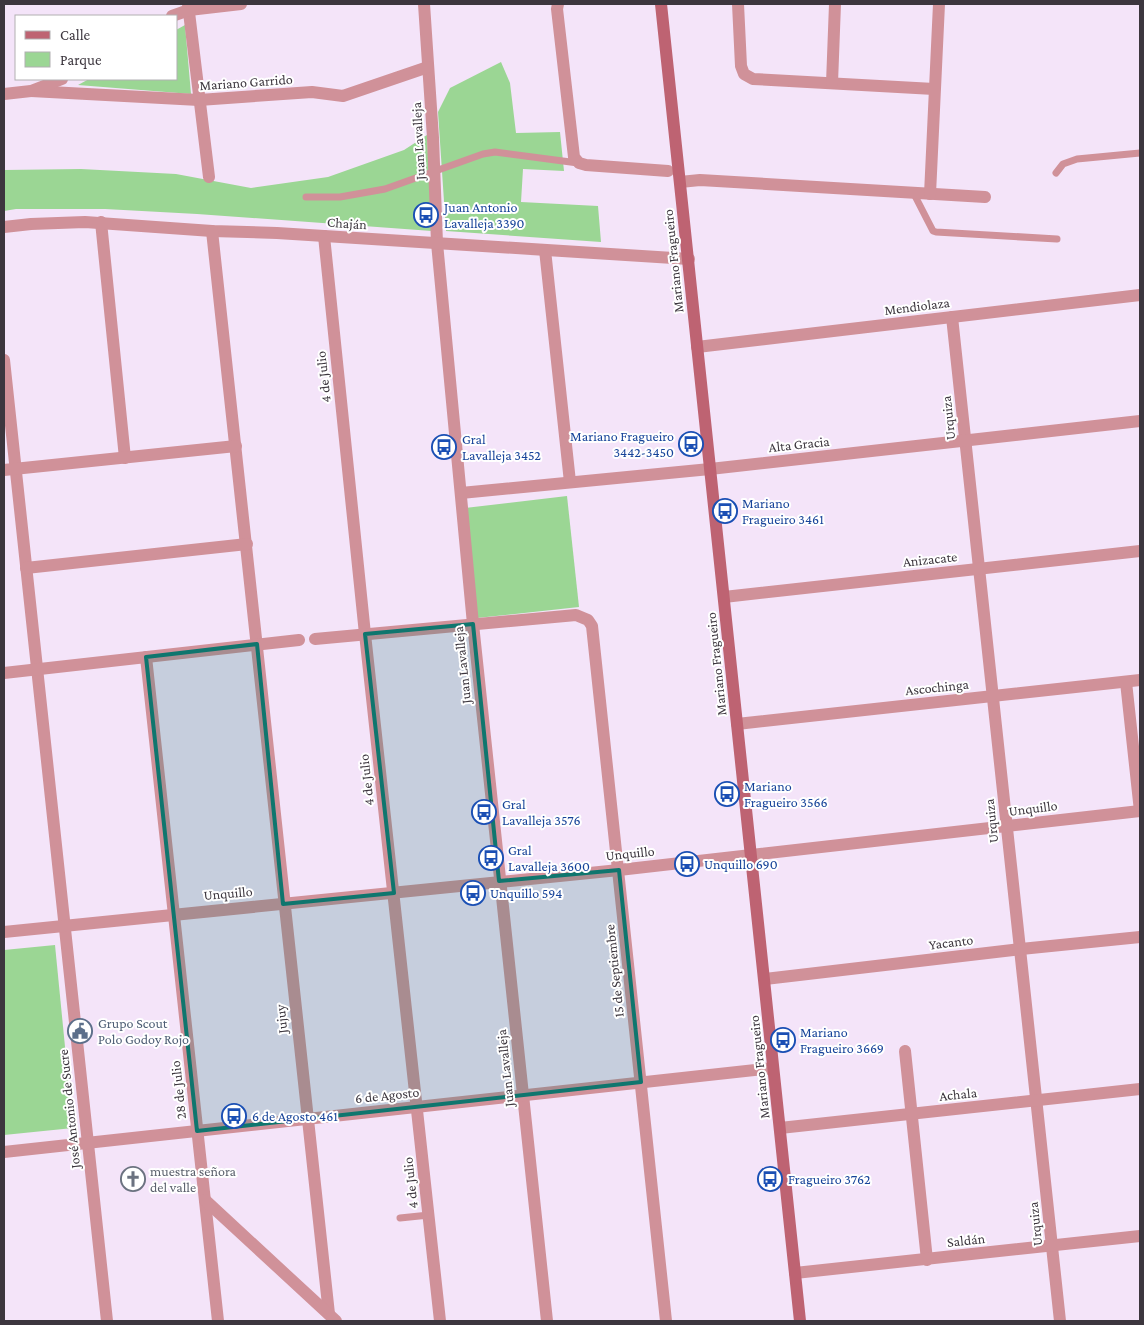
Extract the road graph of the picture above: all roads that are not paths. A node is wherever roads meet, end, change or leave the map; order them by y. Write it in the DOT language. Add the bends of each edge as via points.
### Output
graph roads {
  1 [pos="241,4"];
  2 [pos="424,4"];
  3 [pos="558,4"];
  4 [pos="661,4"];
  5 [pos="738,4"];
  6 [pos="834,4"];
  7 [pos="939,4"];
  8 [pos="189,7"];
  9 [pos="174,15"];
  10 [pos="428,67"];
  11 [pos="60,80"];
  12 [pos="832,83"];
  13 [pos="934,89"];
  14 [pos="31,92"];
  15 [pos="4,94"];
  16 [pos="199,100"];
  17 [pos="1140,153"];
  18 [pos="578,163"];
  19 [pos="435,171"];
  20 [pos="668,171"];
  21 [pos="1056,173"];
  22 [pos="209,177"];
  23 [pos="680,182"];
  24 [pos="914,194"];
  25 [pos="930,194"];
  26 [pos="306,197"];
  27 [pos="985,197"];
  28 [pos="101,222"];
  29 [pos="4,227"];
  30 [pos="212,231"];
  31 [pos="324,236"];
  32 [pos="1057,239"];
  33 [pos="437,243"];
  34 [pos="545,250"];
  35 [pos="689,259"];
  36 [pos="1140,295"];
  37 [pos="952,317"];
  38 [pos="697,347"];
  39 [pos="4,360"];
  40 [pos="1140,421"];
  41 [pos="966,440"];
  42 [pos="236,446"];
  43 [pos="125,458"];
  44 [pos="710,469"];
  45 [pos="10,470"];
  46 [pos="570,482"];
  47 [pos="461,493"];
  48 [pos="246,544"];
  49 [pos="1140,551"];
  50 [pos="26,568"];
  51 [pos="979,569"];
  52 [pos="724,597"];
  53 [pos="473,624"];
  54 [pos="365,634"];
  55 [pos="315,639"];
  56 [pos="298,640"];
  57 [pos="257,644"];
  58 [pos="146,657"];
  59 [pos="37,669"];
  60 [pos="4,673"];
  61 [pos="1140,680"];
  62 [pos="1126,682"];
  63 [pos="993,695"];
  64 [pos="737,724"];
  65 [pos="1140,811"];
  66 [pos="1007,826"];
  67 [pos="750,854"];
  68 [pos="619,870"];
  69 [pos="500,881"];
  70 [pos="394,893"];
  71 [pos="284,904"];
  72 [pos="173,913"];
  73 [pos="64,925"];
  74 [pos="4,932"];
  75 [pos="1140,937"];
  76 [pos="1021,949"];
  77 [pos="765,979"];
  78 [pos="905,1051"];
  79 [pos="773,1068"];
  80 [pos="641,1082"];
  81 [pos="1140,1089"];
  82 [pos="523,1095"];
  83 [pos="1036,1100"];
  84 [pos="417,1107"];
  85 [pos="912,1114"];
  86 [pos="307,1119"];
  87 [pos="780,1128"];
  88 [pos="197,1131"];
  89 [pos="88,1142"];
  90 [pos="4,1152"];
  91 [pos="205,1200"];
  92 [pos="428,1215"];
  93 [pos="400,1218"];
  94 [pos="1140,1236"];
  95 [pos="1052,1246"];
  96 [pos="927,1260"];
  97 [pos="795,1273"];
  98 [pos="333,1318"];
  99 [pos="107,1321"];
  100 [pos="218,1321"];
  101 [pos="440,1321"];
  102 [pos="547,1321"];
  103 [pos="666,1321"];
  104 [pos="800,1321"];
  105 [pos="1060,1321"];
  1 -- 8 [label="street"];
  2 -- 10 [label="street, Juan Lavalleja"];
  3 -- 18 [label="street" via="574,157"];
  4 -- 23 [label="main road, Mariano Fragueiro"];
  5 -- 12 [label="street" via="744,74 753,78"];
  6 -- 12 [label="street"];
  7 -- 13 [label="street"];
  8 -- 9 [label="street"];
  8 -- 16 [label="street"];
  10 -- 16 [label="street, Mariano Garrido" via="343,96 312,92"];
  10 -- 19 [label="street, Juan Lavalleja"];
  11 -- 14 [label="street"];
  12 -- 13 [label="street"];
  13 -- 25 [label="street"];
  14 -- 15 [label="street"];
  14 -- 16 [label="street, Mariano Garrido"];
  16 -- 22 [label="street"];
  17 -- 21 [label="lane" via="1077,159 1064,164"];
  18 -- 19 [label="lane" via="495,152"];
  18 -- 20 [label="street"];
  19 -- 26 [label="lane" via="385,189 340,197"];
  19 -- 33 [label="street, Juan Lavalleja"];
  23 -- 24 [label="street" via="700,180"];
  23 -- 35 [label="main road, Mariano Fragueiro"];
  24 -- 25 [label="street"];
  24 -- 32 [label="lane" via="936,232"];
  25 -- 27 [label="street"];
  28 -- 29 [label="street, Chaján"];
  28 -- 30 [label="street, Chaján"];
  28 -- 43 [label="street"];
  30 -- 31 [label="street, Chaján"];
  30 -- 42 [label="street, Jujuy"];
  31 -- 33 [label="street, Chaján"];
  31 -- 54 [label="street, 4 de Julio"];
  33 -- 34 [label="street, Chaján"];
  33 -- 47 [label="street, Juan Lavalleja"];
  34 -- 35 [label="street, Chaján"];
  34 -- 46 [label="street"];
  35 -- 38 [label="main road, Mariano Fragueiro"];
  36 -- 37 [label="street, Mendiolaza"];
  37 -- 38 [label="street, Mendiolaza"];
  37 -- 41 [label="street, Urquiza"];
  38 -- 44 [label="main road, Mariano Fragueiro"];
  39 -- 45 [label="street, José Antonio de Sucre"];
  40 -- 41 [label="street, Alta Gracia"];
  41 -- 44 [label="street, Alta Gracia"];
  41 -- 51 [label="street, Urquiza"];
  42 -- 43 [label="street"];
  42 -- 48 [label="street, Jujuy"];
  43 -- 45 [label="street"];
  44 -- 46 [label="street, Alta Gracia"];
  44 -- 52 [label="main road, Mariano Fragueiro"];
  45 -- 50 [label="street, José Antonio de Sucre"];
  46 -- 47 [label="street, Alta Gracia"];
  47 -- 53 [label="street, Juan Lavalleja"];
  48 -- 50 [label="street"];
  48 -- 57 [label="street, Jujuy"];
  49 -- 51 [label="street, Anizacate"];
  50 -- 59 [label="street, José Antonio de Sucre"];
  51 -- 52 [label="street, Anizacate"];
  51 -- 63 [label="street, Urquiza"];
  52 -- 64 [label="main road, Mariano Fragueiro"];
  53 -- 54 [label="street"];
  53 -- 68 [label="street, 15 de Septiembre" via="576,615 588,620 592,626"];
  53 -- 69 [label="street, Juan Lavalleja"];
  54 -- 55 [label="street"];
  54 -- 70 [label="street, 4 de Julio"];
  56 -- 57 [label="street"];
  57 -- 58 [label="street"];
  57 -- 71 [label="street, Jujuy"];
  58 -- 59 [label="street"];
  58 -- 72 [label="street, 28 de Julio"];
  59 -- 60 [label="street"];
  59 -- 73 [label="street, José Antonio de Sucre"];
  61 -- 62 [label="street, Ascochinga"];
  62 -- 63 [label="street, Ascochinga"];
  62 -- 65 [label="street"];
  63 -- 64 [label="street, Ascochinga"];
  63 -- 66 [label="street, Urquiza"];
  64 -- 67 [label="main road, Mariano Fragueiro"];
  65 -- 66 [label="street, Unquillo"];
  66 -- 67 [label="street, Unquillo"];
  66 -- 76 [label="street, Urquiza"];
  67 -- 68 [label="street, Unquillo"];
  67 -- 77 [label="main road, Mariano Fragueiro"];
  68 -- 69 [label="street, Unquillo"];
  68 -- 80 [label="street, 15 de Septiembre"];
  69 -- 70 [label="street, Unquillo"];
  69 -- 82 [label="street, Juan Lavalleja"];
  70 -- 71 [label="street, Unquillo"];
  70 -- 84 [label="street, 4 de Julio"];
  71 -- 72 [label="street, Unquillo"];
  71 -- 86 [label="street, Jujuy"];
  72 -- 73 [label="street, Unquillo"];
  72 -- 88 [label="street, 28 de Julio"];
  73 -- 74 [label="street, Unquillo"];
  73 -- 89 [label="street, José Antonio de Sucre"];
  75 -- 76 [label="street, Yacanto"];
  76 -- 77 [label="street, Yacanto"];
  76 -- 83 [label="street, Urquiza"];
  77 -- 79 [label="main road, Mariano Fragueiro"];
  78 -- 85 [label="street"];
  79 -- 80 [label="street, 6 de Agosto"];
  79 -- 87 [label="main road, Mariano Fragueiro"];
  80 -- 82 [label="street, 6 de Agosto"];
  80 -- 103 [label="street, 15 de Septiembre"];
  81 -- 83 [label="street, Achala"];
  82 -- 84 [label="street, 6 de Agosto"];
  82 -- 102 [label="street, Juan Lavalleja"];
  83 -- 85 [label="street, Achala"];
  83 -- 95 [label="street, Urquiza"];
  84 -- 86 [label="street, 6 de Agosto"];
  84 -- 92 [label="street, 4 de Julio"];
  85 -- 87 [label="street, Achala"];
  85 -- 96 [label="street"];
  86 -- 88 [label="street, 6 de Agosto"];
  86 -- 98 [label="street, Jujuy"];
  87 -- 97 [label="main road, Mariano Fragueiro"];
  88 -- 89 [label="street, 6 de Agosto"];
  88 -- 91 [label="street, 28 de Julio"];
  89 -- 90 [label="street, 6 de Agosto"];
  89 -- 99 [label="street, José Antonio de Sucre"];
  91 -- 98 [label="street"];
  91 -- 100 [label="street, 28 de Julio"];
  92 -- 93 [label="lane"];
  92 -- 101 [label="street, 4 de Julio"];
  94 -- 95 [label="street, Saldán"];
  95 -- 96 [label="street, Saldán"];
  95 -- 105 [label="street, Urquiza"];
  96 -- 97 [label="street, Saldán"];
  97 -- 104 [label="main road, Mariano Fragueiro"];
}
